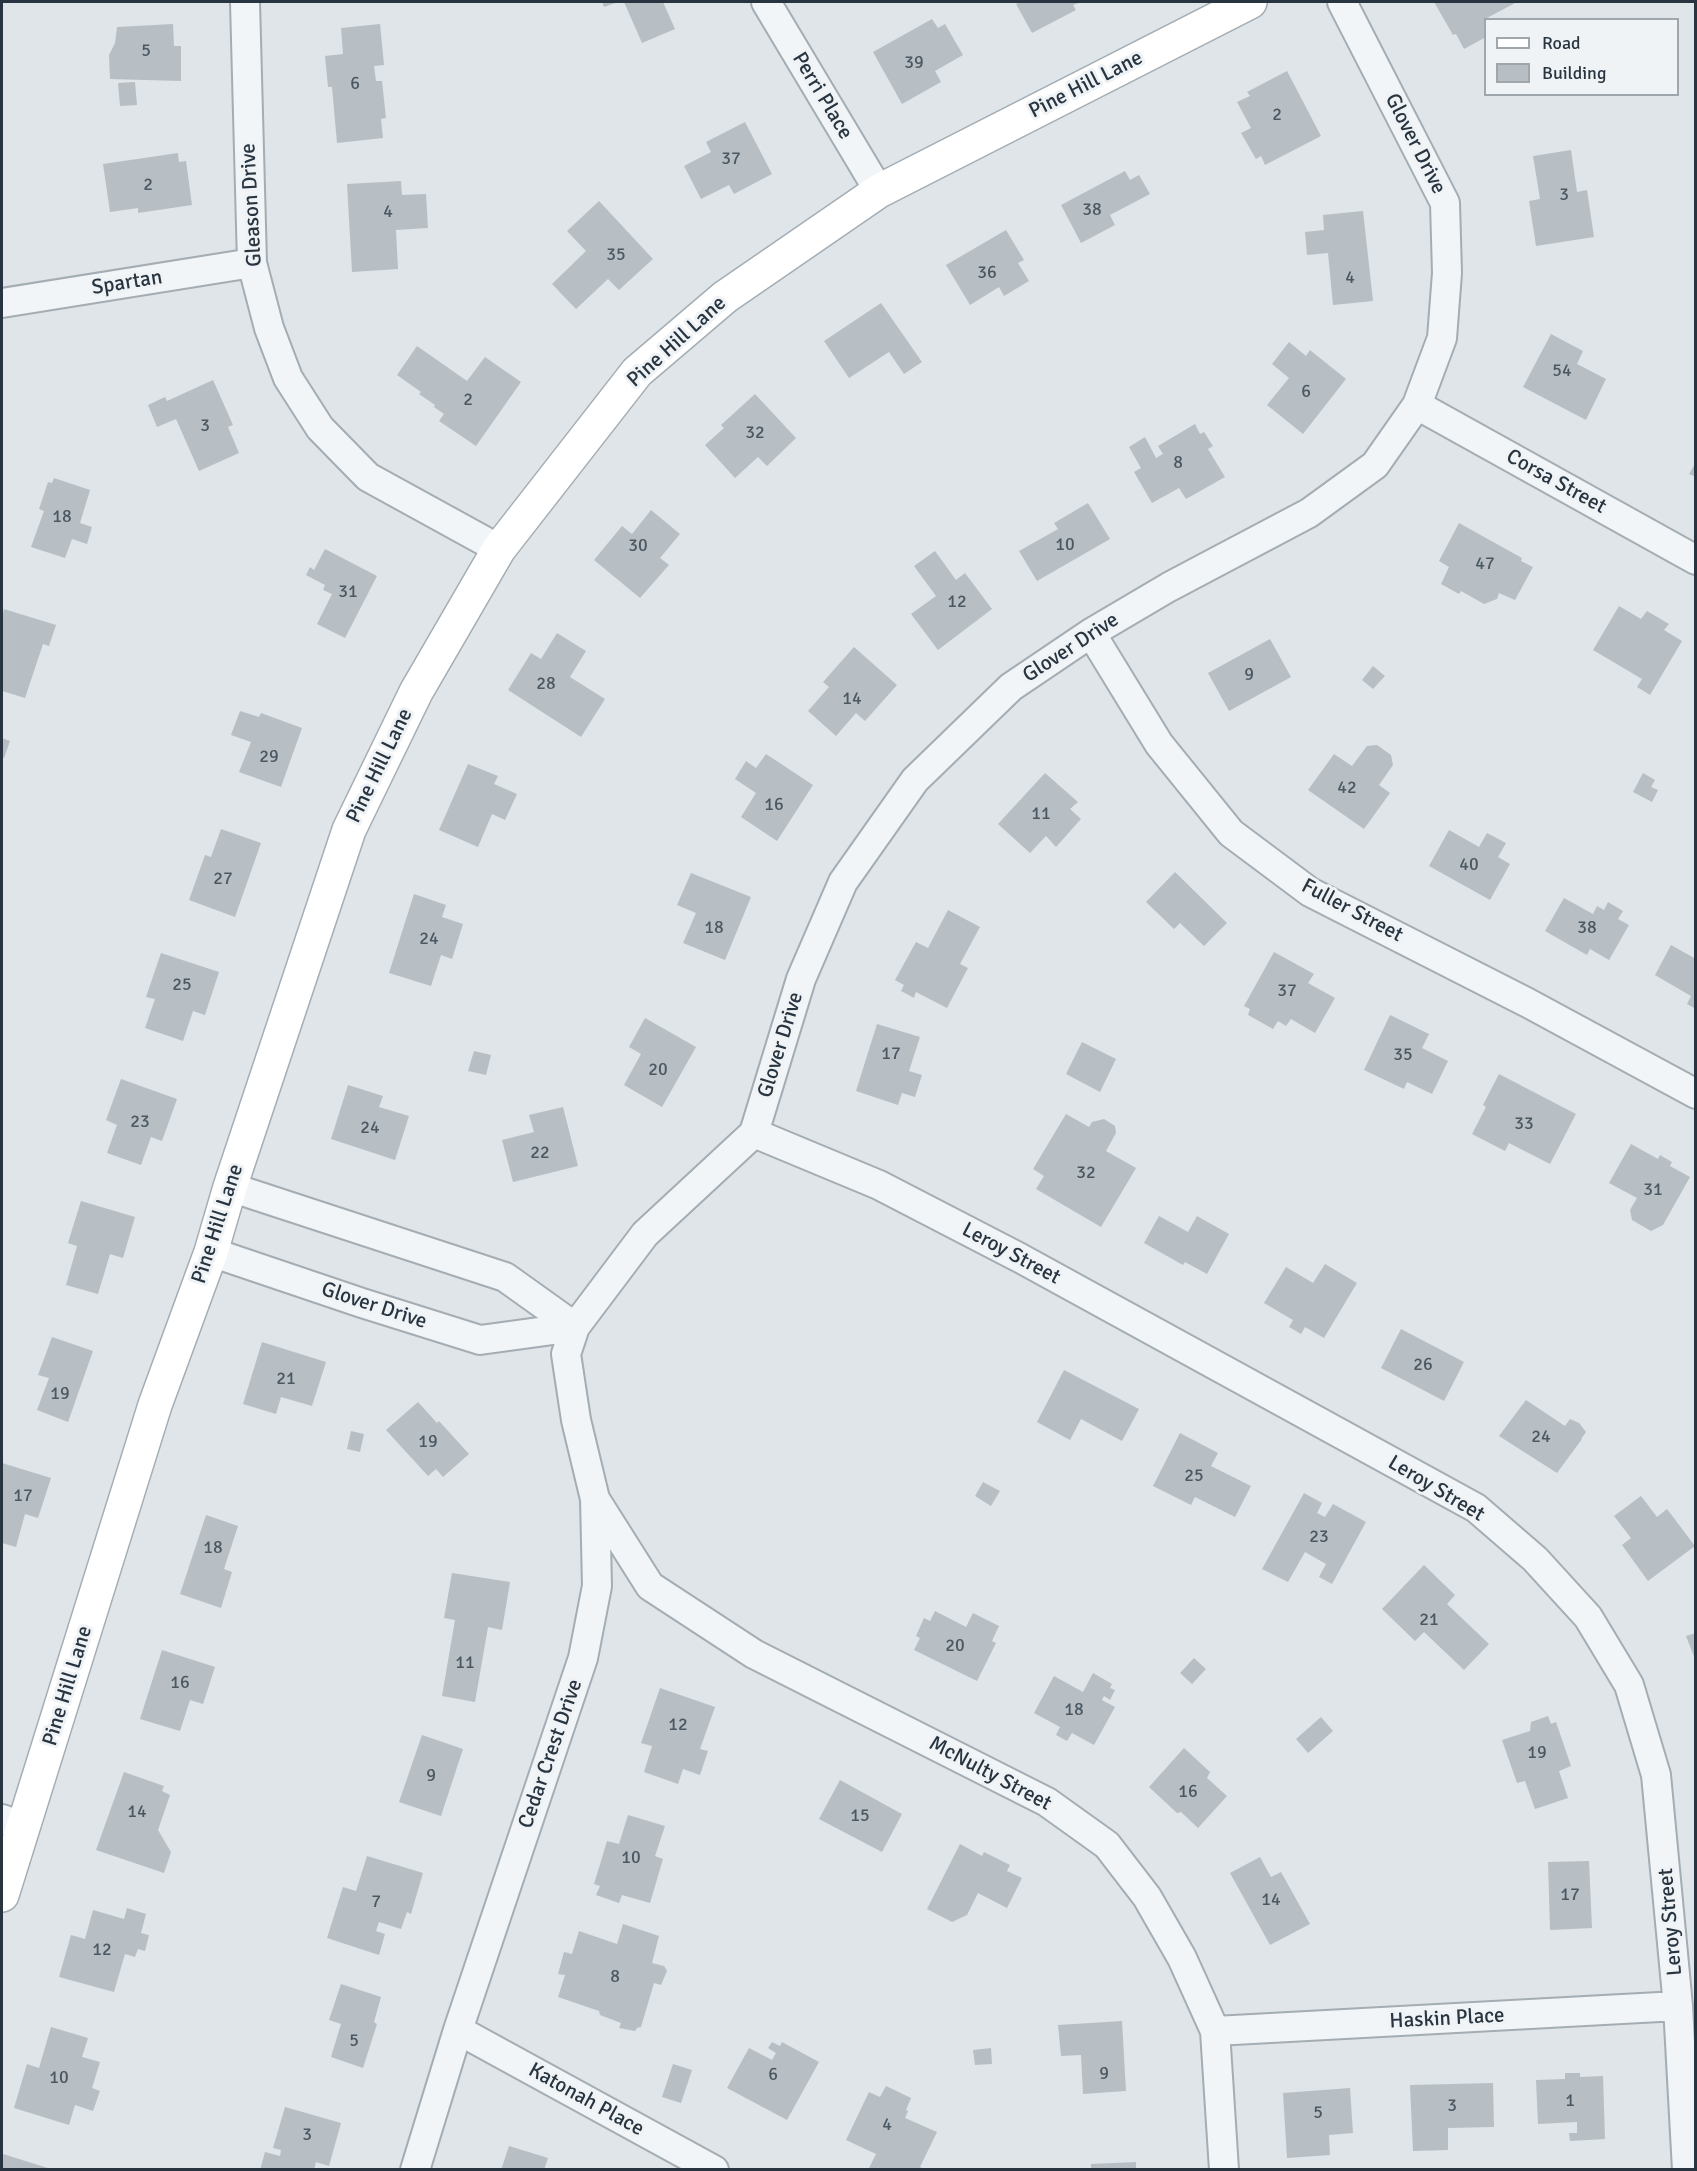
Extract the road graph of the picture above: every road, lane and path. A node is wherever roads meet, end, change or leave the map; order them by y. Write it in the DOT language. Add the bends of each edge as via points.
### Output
graph roads {
  1 [pos="244,2"];
  2 [pos="766,2"];
  3 [pos="1250,2"];
  4 [pos="1342,2"];
  5 [pos="879,191"];
  6 [pos="252,263"];
  7 [pos="2,303"];
  8 [pos="1417,405"];
  9 [pos="499,549"];
  10 [pos="1695,560"];
  11 [pos="1091,633"];
  12 [pos="1695,1094"];
  13 [pos="754,1133"];
  14 [pos="230,1187"];
  15 [pos="211,1252"];
  16 [pos="575,1327"];
  17 [pos="595,1499"];
  18 [pos="13,1823"];
  19 [pos="2,1895"];
  20 [pos="1678,2006"];
  21 [pos="458,2030"];
  22 [pos="1215,2031"];
  23 [pos="415,2169"];
  24 [pos="714,2169"];
  25 [pos="1224,2169"];
  26 [pos="1687,2169"];
  1 -- 6 [label="street, Gleason Drive"];
  2 -- 5 [label="street, Perri Place"];
  3 -- 5 [label="street, Pine Hill Lane"];
  4 -- 8 [label="street, Glover Drive" via="1445,203 1447,273 1442,338"];
  5 -- 9 [label="street, Pine Hill Lane" via="725,297 637,372"];
  6 -- 7 [label="street, Spartan"];
  6 -- 9 [label="street, Gleason Drive" via="269,328 288,378 320,428 368,477"];
  8 -- 10 [label="street, Corsa Street"];
  8 -- 11 [label="street, Glover Drive" via="1375,465 1309,513"];
  9 -- 14 [label="street, Pine Hill Lane" via="416,692 349,830"];
  11 -- 12 [label="street, Fuller Street" via="1159,744 1231,833 1310,892"];
  11 -- 13 [label="street, Glover Drive" via="1011,687 915,780 843,882 801,980"];
  13 -- 16 [label="street" via="645,1234"];
  13 -- 20 [label="street, Leroy Street" via="879,1185 1020,1258 1476,1508 1535,1559 1588,1617 1629,1685 1656,1775"];
  14 -- 15 [label="street, Pine Hill Lane"];
  14 -- 16 [label="street" via="505,1277"];
  15 -- 16 [label="street, Glover Drive" via="480,1340"];
  15 -- 18 [label="street, Pine Hill Lane"];
  16 -- 17 [label="street, Cedar Crest Drive" via="566,1354 576,1420"];
  17 -- 21 [label="street, Cedar Crest Drive" via="597,1586 583,1658"];
  17 -- 22 [label="street, McNulty Street" via="650,1586 754,1654 1047,1802 1107,1845 1147,1897 1182,1958"];
  18 -- 19 [label="street, Pine Hill Lane"];
  20 -- 22 [label="street, Haskin Place"];
  20 -- 26 [label="street, Leroy Street"];
  21 -- 23 [label="street, Cedar Crest Drive"];
  21 -- 24 [label="street, Katonah Place"];
  22 -- 25 [label="street, McNulty Street"];
}
